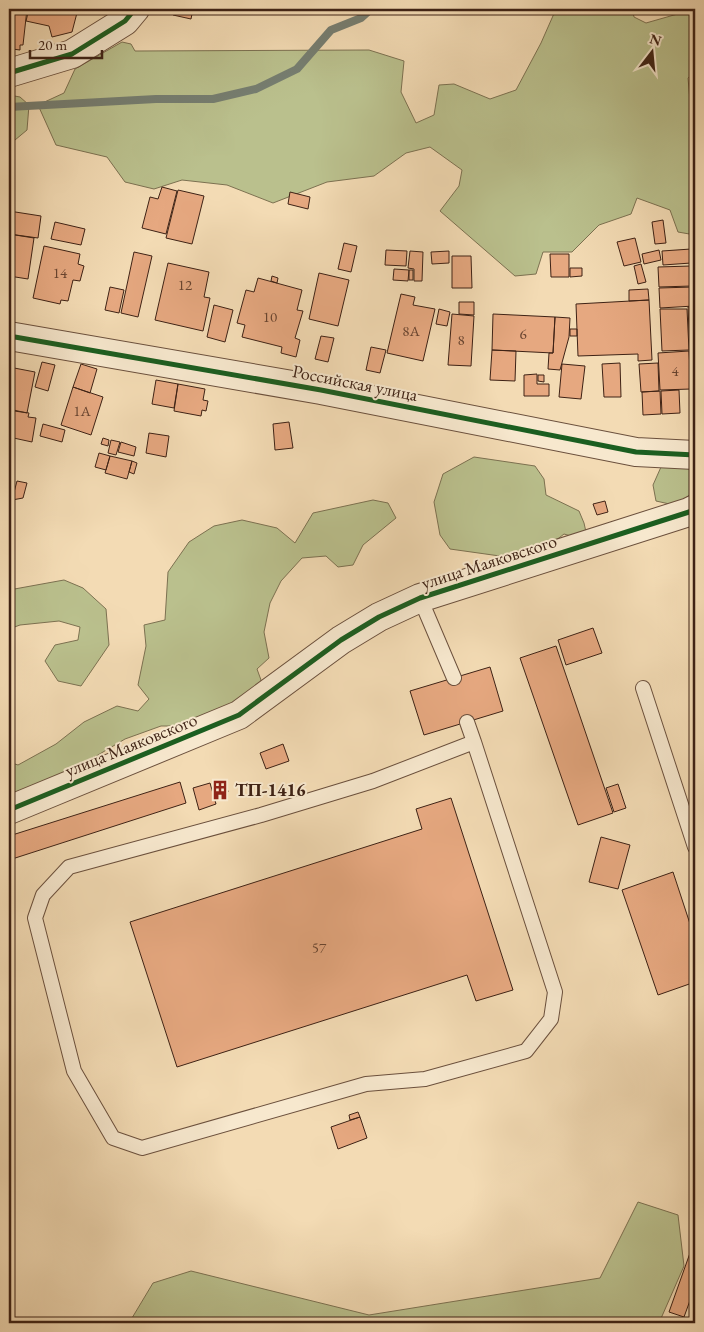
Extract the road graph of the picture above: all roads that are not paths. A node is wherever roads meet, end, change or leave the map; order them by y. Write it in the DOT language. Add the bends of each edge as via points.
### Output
graph roads {
  1 [pos="135,9"];
  2 [pos="9,73"];
  3 [pos="9,336"];
  4 [pos="695,455"];
  5 [pos="695,509"];
  6 [pos="420,598"];
  7 [pos="454,678"];
  8 [pos="643,688"];
  9 [pos="467,722"];
  10 [pos="474,742"];
  11 [pos="9,810"];
  12 [pos="695,847"];
  1 -- 2 [label="street" via="125,21 72,54"];
  3 -- 4 [label="street, Российская улица" via="322,390 636,452"];
  5 -- 6 [label="street, улица Маяковского"];
  6 -- 7 [label="lane"];
  6 -- 11 [label="street, улица Маяковского" via="341,640 240,715"];
  8 -- 12 [label="lane"];
  9 -- 10 [label="lane"];
  10 -- 10 [label="lane" via="554,992 551,1019 526,1051 425,1079 366,1084 142,1148 114,1138 74,1071 35,918 43,894 69,867 373,781"];
}
